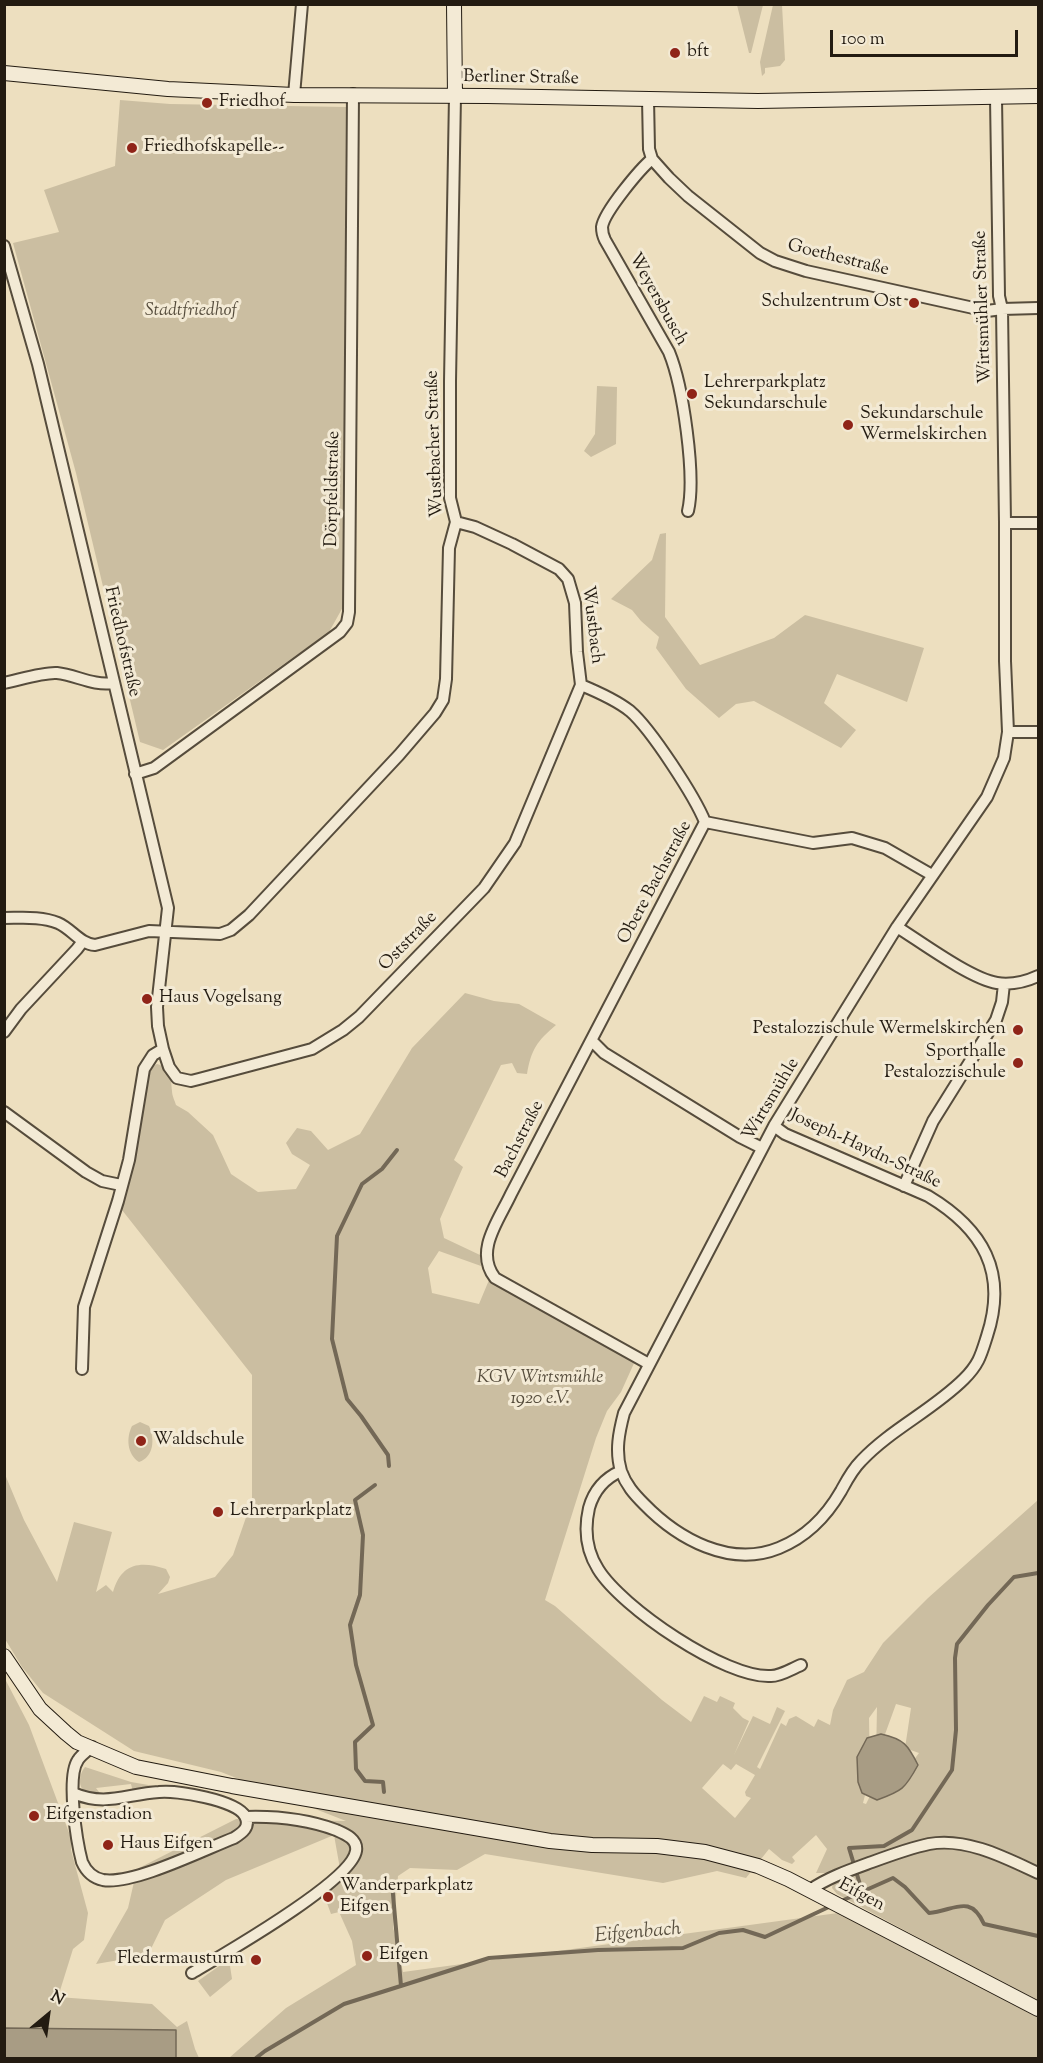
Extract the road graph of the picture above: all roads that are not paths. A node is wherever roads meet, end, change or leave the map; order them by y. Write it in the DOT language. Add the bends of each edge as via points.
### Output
graph roads {
  1 [pos="302,4"];
  2 [pos="454,4"];
  3 [pos="4,73"];
  4 [pos="353,94"];
  5 [pos="294,96"];
  6 [pos="455,96"];
  7 [pos="1038,96"];
  8 [pos="996,98"];
  9 [pos="648,99"];
  10 [pos="652,159"];
  11 [pos="4,246"];
  12 [pos="1038,308"];
  13 [pos="1002,309"];
  14 [pos="688,511"];
  15 [pos="456,522"];
  16 [pos="1005,523"];
  17 [pos="1038,523"];
  18 [pos="113,682"];
  19 [pos="4,683"];
  20 [pos="581,685"];
  21 [pos="1008,732"];
  22 [pos="1038,732"];
  23 [pos="135,774"];
  24 [pos="705,822"];
  25 [pos="932,876"];
  26 [pos="4,918"];
  27 [pos="897,927"];
  28 [pos="167,931"];
  29 [pos="83,941"];
  30 [pos="1038,976"];
  31 [pos="1004,984"];
  32 [pos="4,1032"];
  33 [pos="592,1041"];
  34 [pos="163,1049"];
  35 [pos="4,1112"];
  36 [pos="774,1126"];
  37 [pos="762,1148"];
  38 [pos="122,1185"];
  39 [pos="904,1186"];
  40 [pos="650,1364"];
  41 [pos="82,1369"];
  42 [pos="621,1471"];
  43 [pos="4,1656"];
  44 [pos="801,1665"];
  45 [pos="92,1747"];
  46 [pos="73,1793"];
  47 [pos="246,1817"];
  48 [pos="1038,1873"];
  49 [pos="814,1892"];
  50 [pos="192,1973"];
  51 [pos="1038,2008"];
  1 -- 5 [label="street"];
  2 -- 6 [label="main road"];
  3 -- 5 [label="main road, Berliner Straße"];
  4 -- 5 [label="main road, Berliner Straße"];
  4 -- 6 [label="main road, Berliner Straße"];
  4 -- 23 [label="street, Dörpfeldstraße" via="347,623 154,768"];
  6 -- 9 [label="main road, Berliner Straße"];
  6 -- 15 [label="street, Wustbacher Straße" via="450,498"];
  7 -- 8 [label="main road, Berliner Straße"];
  8 -- 9 [label="main road, Berliner Straße"];
  8 -- 13 [label="street, Wirtsmühler Straße"];
  9 -- 10 [label="street"];
  10 -- 13 [label="street, Goethestraße" via="688,196 775,261 806,272 987,311"];
  10 -- 14 [label="street, Weyersbusch" via="610,212 602,230 675,368 689,459"];
  11 -- 18 [label="street, Friedhofstraße" via="38,364"];
  12 -- 13 [label="street, Goethestraße"];
  13 -- 16 [label="street, Wirtsmühler Straße"];
  15 -- 20 [label="street, Wustbach" via="546,561 568,579 575,603"];
  15 -- 28 [label="street, Wustbacher Straße" via="449,548 446,680 435,712 310,850 231,930 220,934"];
  16 -- 17 [label="street"];
  16 -- 21 [label="street, Wirtsmühler Straße"];
  18 -- 19 [label="street" via="106,684 55,673"];
  18 -- 23 [label="street, Friedhofstraße"];
  20 -- 24 [label="street, Wustbach" via="631,712 653,737"];
  20 -- 34 [label="street, Oststraße" via="534,800 504,861 476,896 359,1017 312,1049 191,1081 173,1074"];
  21 -- 22 [label="street"];
  21 -- 25 [label="street, Wirtsmühle" via="1004,758 992,789"];
  23 -- 28 [label="street, Friedhofstraße" via="168,908"];
  24 -- 25 [label="street, Obere Bachstraße" via="813,843 852,838 885,848"];
  24 -- 33 [label="street, Obere Bachstraße"];
  25 -- 27 [label="street, Wirtsmühle"];
  26 -- 29 [label="street" via="57,922"];
  27 -- 31 [label="street" via="972,973"];
  27 -- 36 [label="street, Wirtsmühle"];
  28 -- 29 [label="street, Wustbacher Straße" via="149,931 95,945"];
  28 -- 34 [label="street, Friedhofstraße" via="158,1007"];
  29 -- 32 [label="street"];
  30 -- 31 [label="street"];
  31 -- 39 [label="street" via="996,1020 933,1121"];
  33 -- 37 [label="street" via="611,1058"];
  33 -- 40 [label="street, Bachstraße" via="490,1237 487,1264 495,1278"];
  34 -- 38 [label="street" via="153,1054 144,1069"];
  35 -- 38 [label="street" via="86,1172"];
  36 -- 37 [label="street, Wirtsmühle"];
  36 -- 39 [label="street, Joseph-Haydn-Straße"];
  37 -- 40 [label="street, Wirtsmühle"];
  38 -- 41 [label="street" via="84,1306"];
  39 -- 42 [label="street, Joseph-Haydn-Straße" via="944,1206 984,1246 996,1296 984,1352 964,1379 870,1451 819,1521 776,1550 727,1553 680,1534 654,1515 629,1488"];
  40 -- 42 [label="street, Wirtsmühle" via="621,1424"];
  42 -- 44 [label="street" via="597,1491 585,1527 591,1556 611,1585 665,1630 730,1666 771,1676"];
  43 -- 45 [label="main road, Eifgen" via="31,1694 46,1703"];
  45 -- 46 [label="street" via="75,1766"];
  45 -- 49 [label="main road, Eifgen" via="156,1772 523,1837 705,1851 758,1866"];
  46 -- 47 [label="street" via="97,1801 161,1791 213,1800"];
  46 -- 47 [label="street" via="82,1862 102,1880 143,1874 234,1838 246,1827"];
  47 -- 50 [label="street" via="281,1816 312,1822 350,1837 356,1853 345,1870 316,1893"];
  48 -- 49 [label="street" via="960,1844 931,1844 825,1879"];
  49 -- 51 [label="main road, Eifgen"];
}
